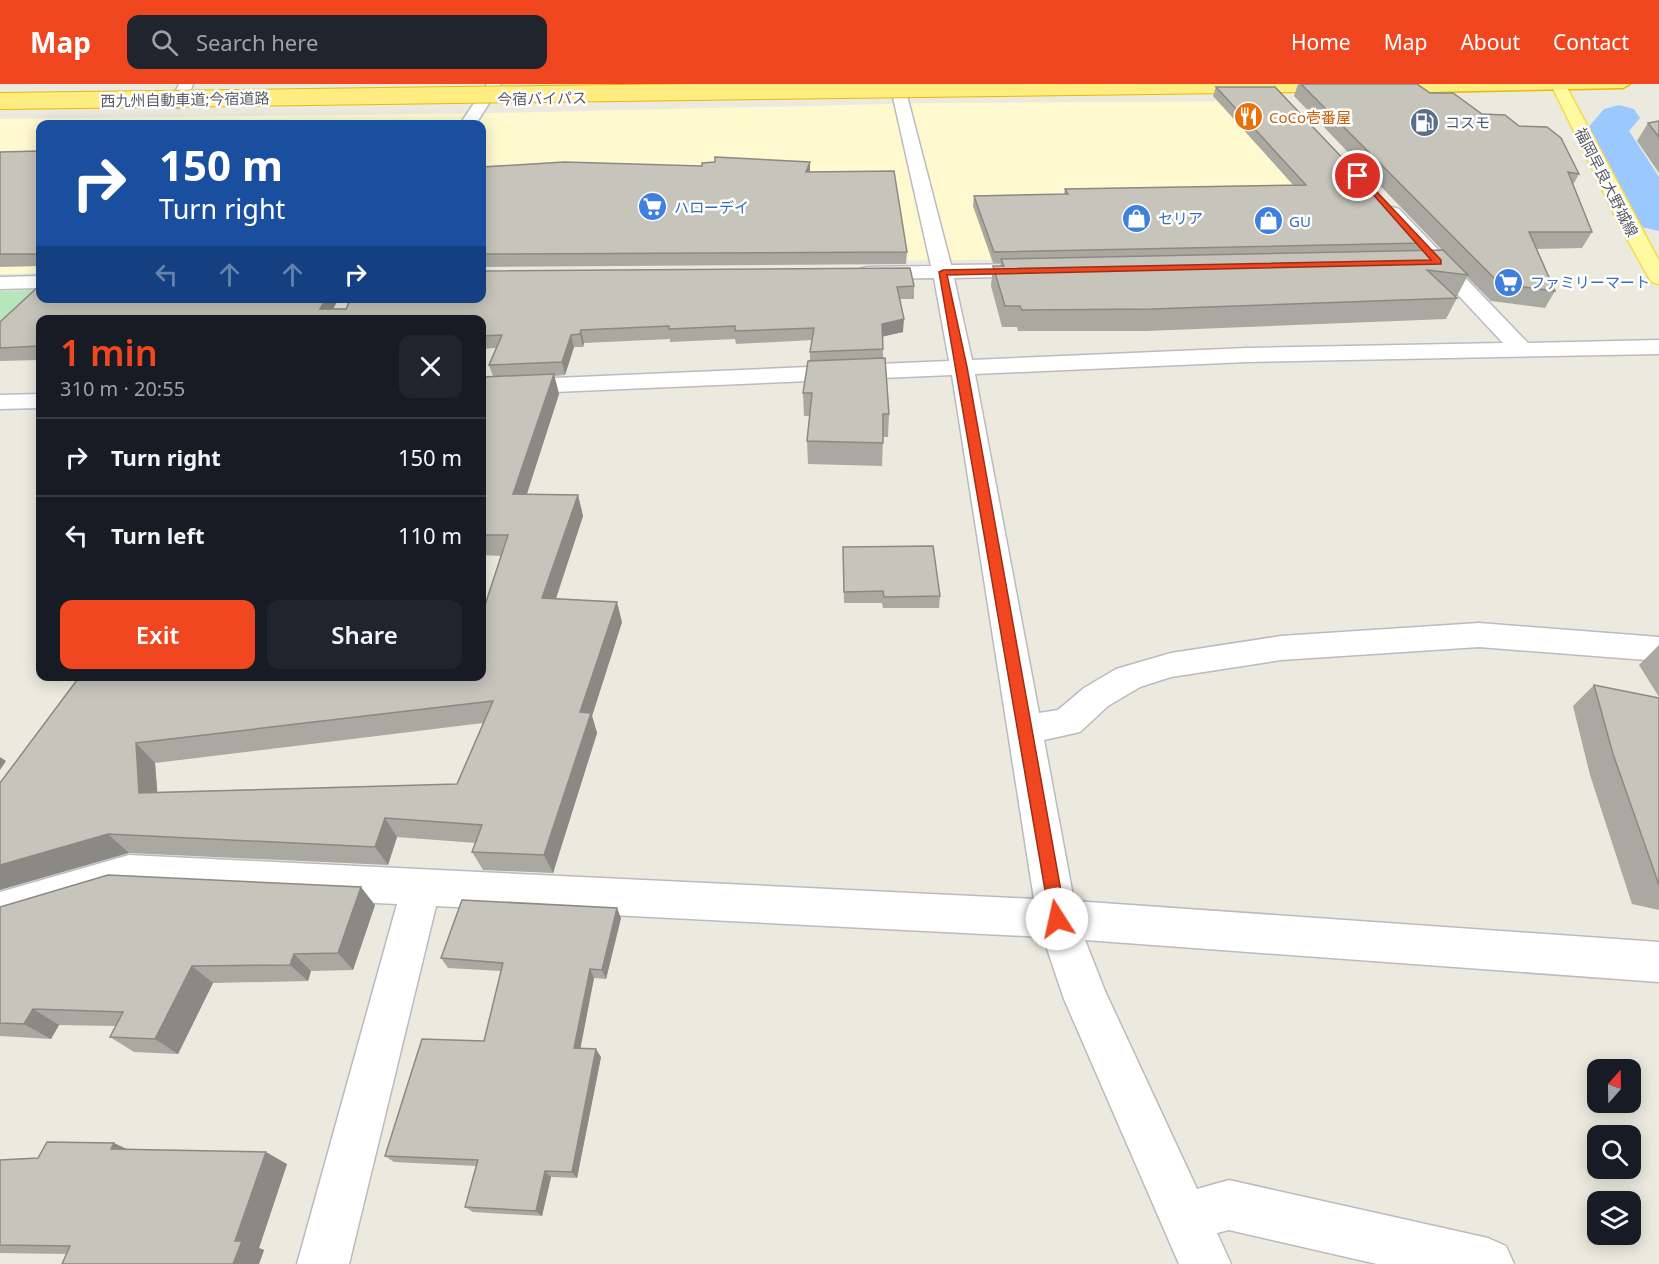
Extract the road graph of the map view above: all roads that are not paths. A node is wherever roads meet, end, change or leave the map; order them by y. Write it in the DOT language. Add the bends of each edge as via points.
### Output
graph roads {
  1 [pos="186,84"];
  2 [pos="328,84"];
  3 [pos="494,84"];
  4 [pos="1307,84"];
  5 [pos="1623,84"];
  6 [pos="1558,85"];
  7 [pos="0,87"];
  8 [pos="899,89"];
  9 [pos="1324,89"];
  10 [pos="1359,89"];
  11 [pos="484,99"];
  12 [pos="0,101"];
  13 [pos="177,103"];
  14 [pos="0,106"];
  15 [pos="471,120"];
  16 [pos="1382,202"];
  17 [pos="1414,262"];
  18 [pos="1438,262"];
  19 [pos="1061,270"];
  20 [pos="943,272"];
  21 [pos="848,273"];
  22 [pos="1659,278"];
  23 [pos="36,282"];
  24 [pos="0,283"];
  25 [pos="1659,347"];
  26 [pos="1523,351"];
  27 [pos="962,367"];
  28 [pos="486,388"];
  29 [pos="36,401"];
  30 [pos="0,402"];
  31 [pos="1659,649"];
  32 [pos="1023,730"];
  33 [pos="421,888"];
  34 [pos="0,911"];
  35 [pos="1057,919"];
  36 [pos="1659,962"];
  37 [pos="1184,1218"];
  38 [pos="323,1264"];
  39 [pos="1205,1264"];
  40 [pos="1488,1264"];
  1 -- 13 [label="street"];
  2 -- 7 [label="highway, 西九州自動車道;今宿道路"];
  3 -- 11 [label="street"];
  4 -- 12 [label="highway, 西九州自動車道;今宿道路, bridge"];
  5 -- 6 [label="highway"];
  6 -- 10 [label="highway"];
  6 -- 22 [label="main road, 福岡早良大野城線"];
  8 -- 9 [label="highway, 今宿バイパス" via="1281,94"];
  8 -- 11 [label="highway, 今宿バイパス"];
  8 -- 20 [label="street"];
  11 -- 13 [label="highway, 今宿バイパス"];
  11 -- 15 [label="street"];
  13 -- 14 [label="highway, 今宿バイパス"];
  16 -- 18 [label="street"];
  17 -- 18 [label="street"];
  18 -- 26 [label="street"];
  19 -- 20 [label="street"];
  20 -- 21 [label="street"];
  20 -- 27 [label="street"];
  23 -- 24 [label="street"];
  25 -- 26 [label="street"];
  26 -- 27 [label="street" via="1247,355"];
  27 -- 28 [label="street"];
  27 -- 32 [label="street"];
  29 -- 30 [label="street"];
  31 -- 32 [label="street" via="1479,635 1281,648 1170,664 1128,678 1096,697 1068,722"];
  32 -- 35 [label="street"];
  33 -- 34 [label="street" via="129,873"];
  33 -- 35 [label="street"];
  33 -- 38 [label="street"];
  35 -- 36 [label="street"];
  35 -- 37 [label="street" via="1086,999"];
  37 -- 39 [label="street"];
  37 -- 40 [label="street" via="1229,1205"];
}
